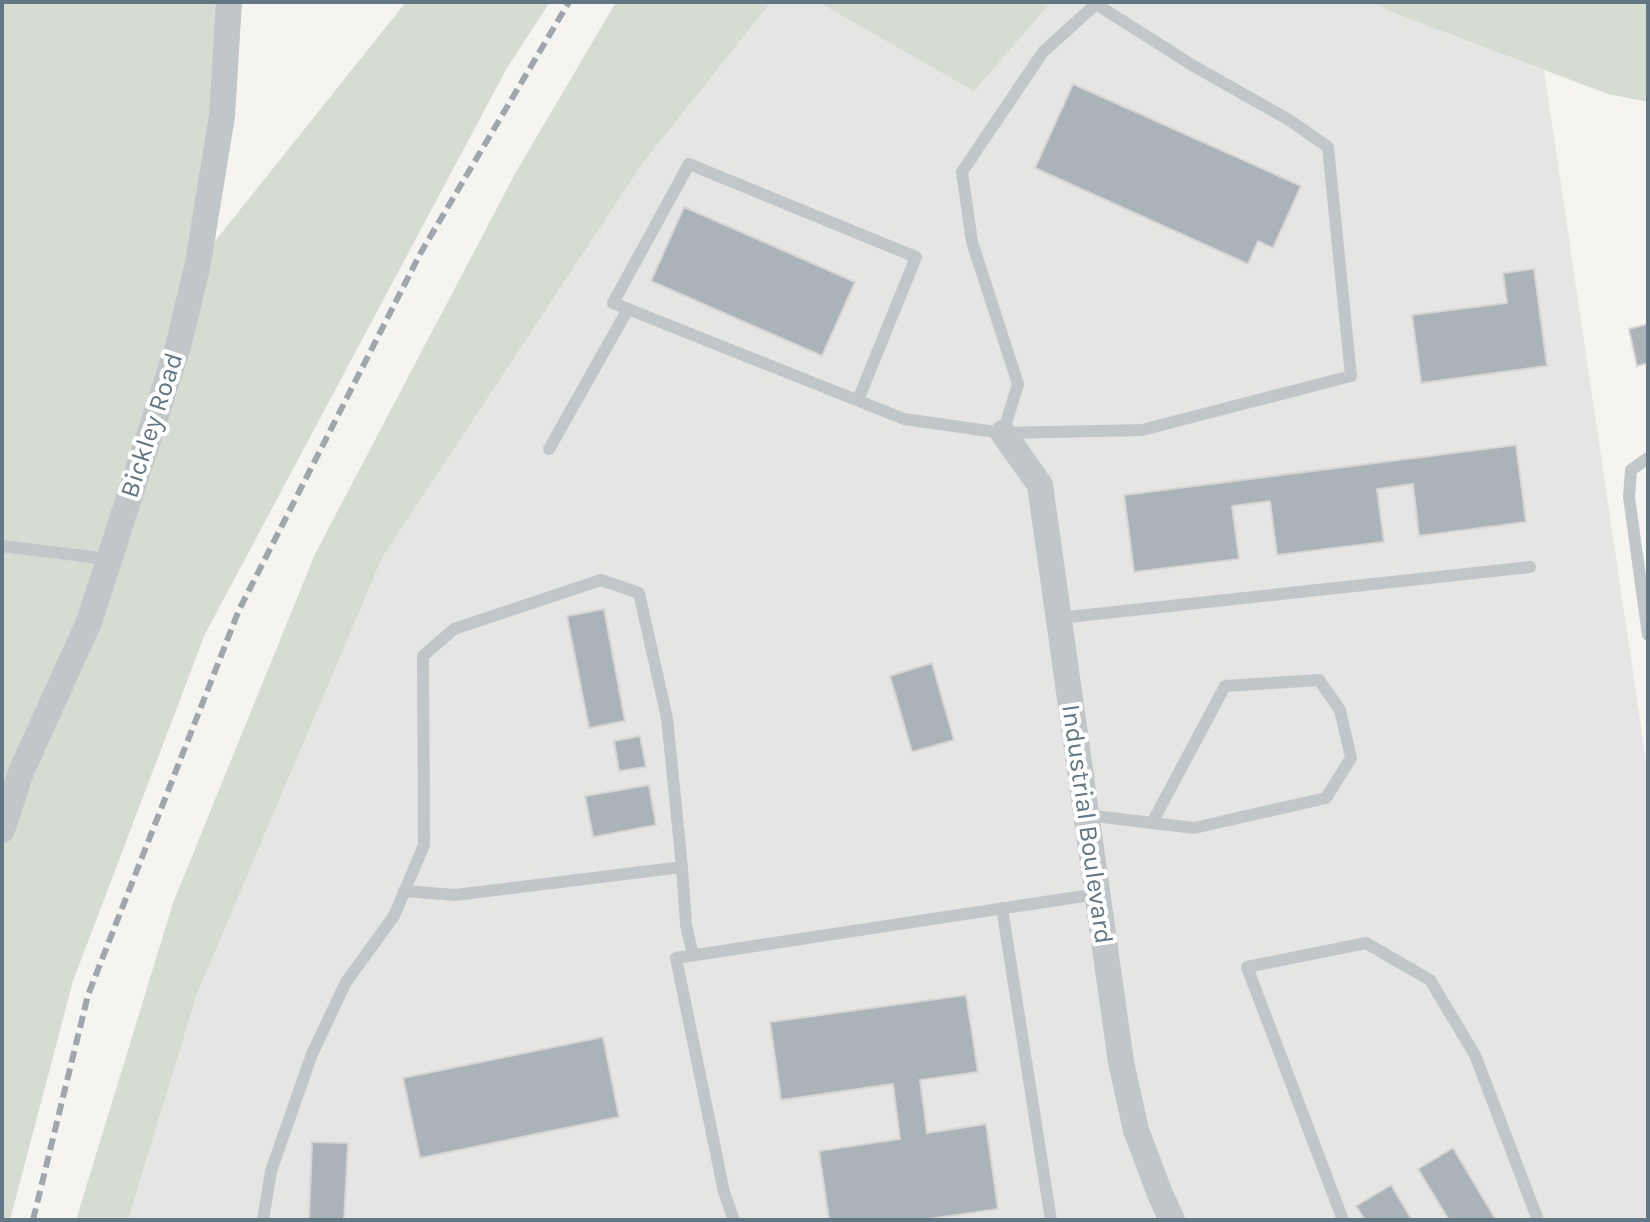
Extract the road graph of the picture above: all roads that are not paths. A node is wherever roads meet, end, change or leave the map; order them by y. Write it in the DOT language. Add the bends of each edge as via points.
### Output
graph roads {
  1 [pos="229,2"];
  2 [pos="628,309"];
  3 [pos="858,400"];
  4 [pos="1003,433"];
  5 [pos="549,449"];
  6 [pos="1648,458"];
  7 [pos="2,546"];
  8 [pos="108,559"];
  9 [pos="1530,567"];
  10 [pos="1059,618"];
  11 [pos="1648,635"];
  12 [pos="1086,815"];
  13 [pos="1152,823"];
  14 [pos="2,830"];
  15 [pos="682,867"];
  16 [pos="404,891"];
  17 [pos="1097,894"];
  18 [pos="1002,908"];
  19 [pos="693,955"];
  20 [pos="263,1220"];
  21 [pos="734,1220"];
  22 [pos="1051,1220"];
  23 [pos="1172,1220"];
  24 [pos="1343,1220"];
  25 [pos="1538,1220"];
  1 -- 8 [label="street, Bickley Road" via="222,116 198,263 179,343"];
  2 -- 3 [label="lane"];
  2 -- 3 [label="lane" via="613,303 689,164 916,257"];
  2 -- 5 [label="lane"];
  3 -- 4 [label="lane" via="904,419"];
  4 -- 4 [label="lane" via="1142,430 1351,376 1328,147 1096,4 1043,52 962,172 972,242 1018,384"];
  4 -- 10 [label="street, Industrial Boulevard" via="1040,485"];
  6 -- 11 [label="lane" via="1631,470 1629,497"];
  7 -- 8 [label="lane"];
  8 -- 14 [label="street, Bickley Road" via="89,622 21,772"];
  9 -- 10 [label="lane"];
  10 -- 12 [label="street, Industrial Boulevard"];
  12 -- 13 [label="lane"];
  12 -- 17 [label="street, Industrial Boulevard"];
  13 -- 13 [label="lane" via="1194,828 1326,798 1351,758 1340,710 1319,680 1225,686"];
  15 -- 16 [label="lane" via="455,895"];
  15 -- 16 [label="lane" via="667,718 639,593 601,580 454,629 423,656 424,845"];
  15 -- 19 [label="lane"];
  16 -- 20 [label="lane" via="394,916 346,982 312,1054 271,1171"];
  17 -- 18 [label="lane"];
  17 -- 23 [label="street, Industrial Boulevard" via="1136,1130"];
  18 -- 19 [label="lane"];
  18 -- 22 [label="lane"];
  19 -- 21 [label="lane" via="676,958"];
  24 -- 25 [label="lane" via="1247,967 1366,943 1430,980 1475,1055"];
}
